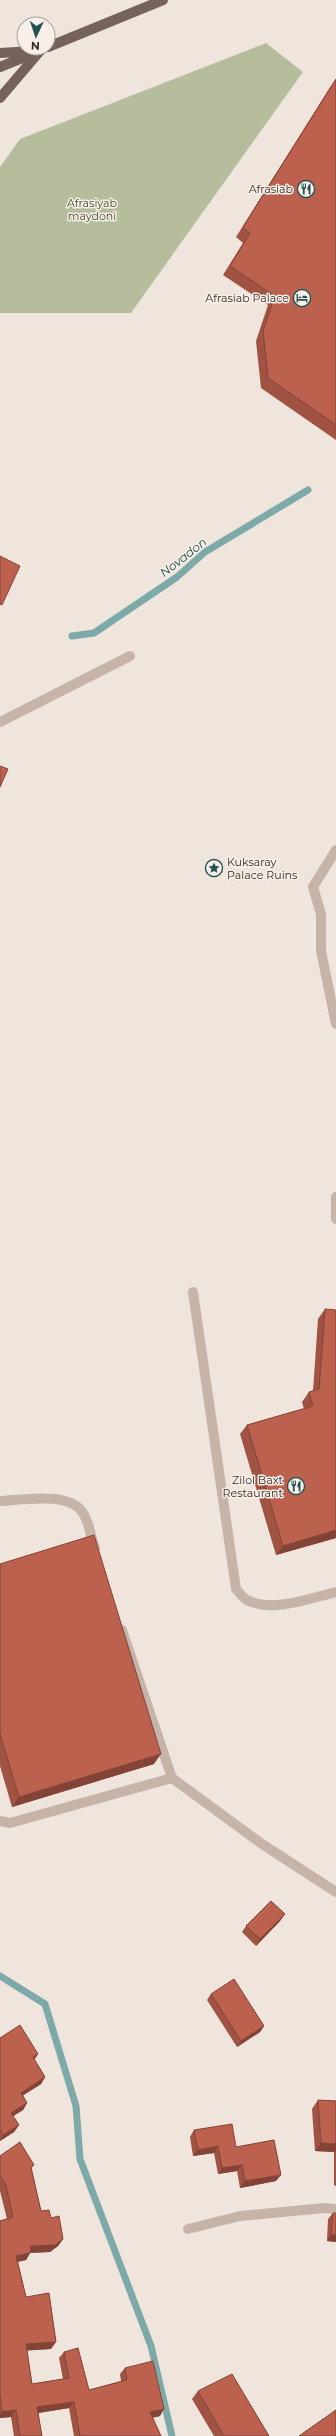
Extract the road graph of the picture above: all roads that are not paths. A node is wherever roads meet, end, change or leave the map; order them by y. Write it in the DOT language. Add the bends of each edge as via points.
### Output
graph roads {
  1 [pos="163,0"];
  2 [pos="56,44"];
  3 [pos="16,52"];
  4 [pos="0,53"];
  5 [pos="28,56"];
  6 [pos="39,56"];
  7 [pos="0,67"];
  8 [pos="0,98"];
  9 [pos="130,656"];
  10 [pos="0,722"];
  11 [pos="336,850"];
  12 [pos="336,1024"];
  13 [pos="336,1197"];
  14 [pos="336,1219"];
  15 [pos="193,1292"];
  16 [pos="0,1501"];
  17 [pos="98,1557"];
  18 [pos="336,1592"];
  19 [pos="120,1623"];
  20 [pos="172,1778"];
  21 [pos="0,1821"];
  22 [pos="336,1892"];
  23 [pos="336,2210"];
  24 [pos="188,2229"];
  1 -- 2 [label="main road"];
  3 -- 4 [label="main road"];
  5 -- 7 [label="main road"];
  6 -- 8 [label="main road"];
  9 -- 10 [label="street"];
  11 -- 12 [label="street" via="313,887 321,914 321,951"];
  13 -- 14 [label="street"];
  15 -- 18 [label="street" via="236,1589 246,1600 279,1604"];
  16 -- 17 [label="street" via="44,1498 66,1500 83,1512"];
  19 -- 20 [label="street"];
  20 -- 21 [label="street" via="10,1823"];
  20 -- 22 [label="street" via="262,1844"];
  23 -- 24 [label="street" via="324,2208 240,2216"];
}
